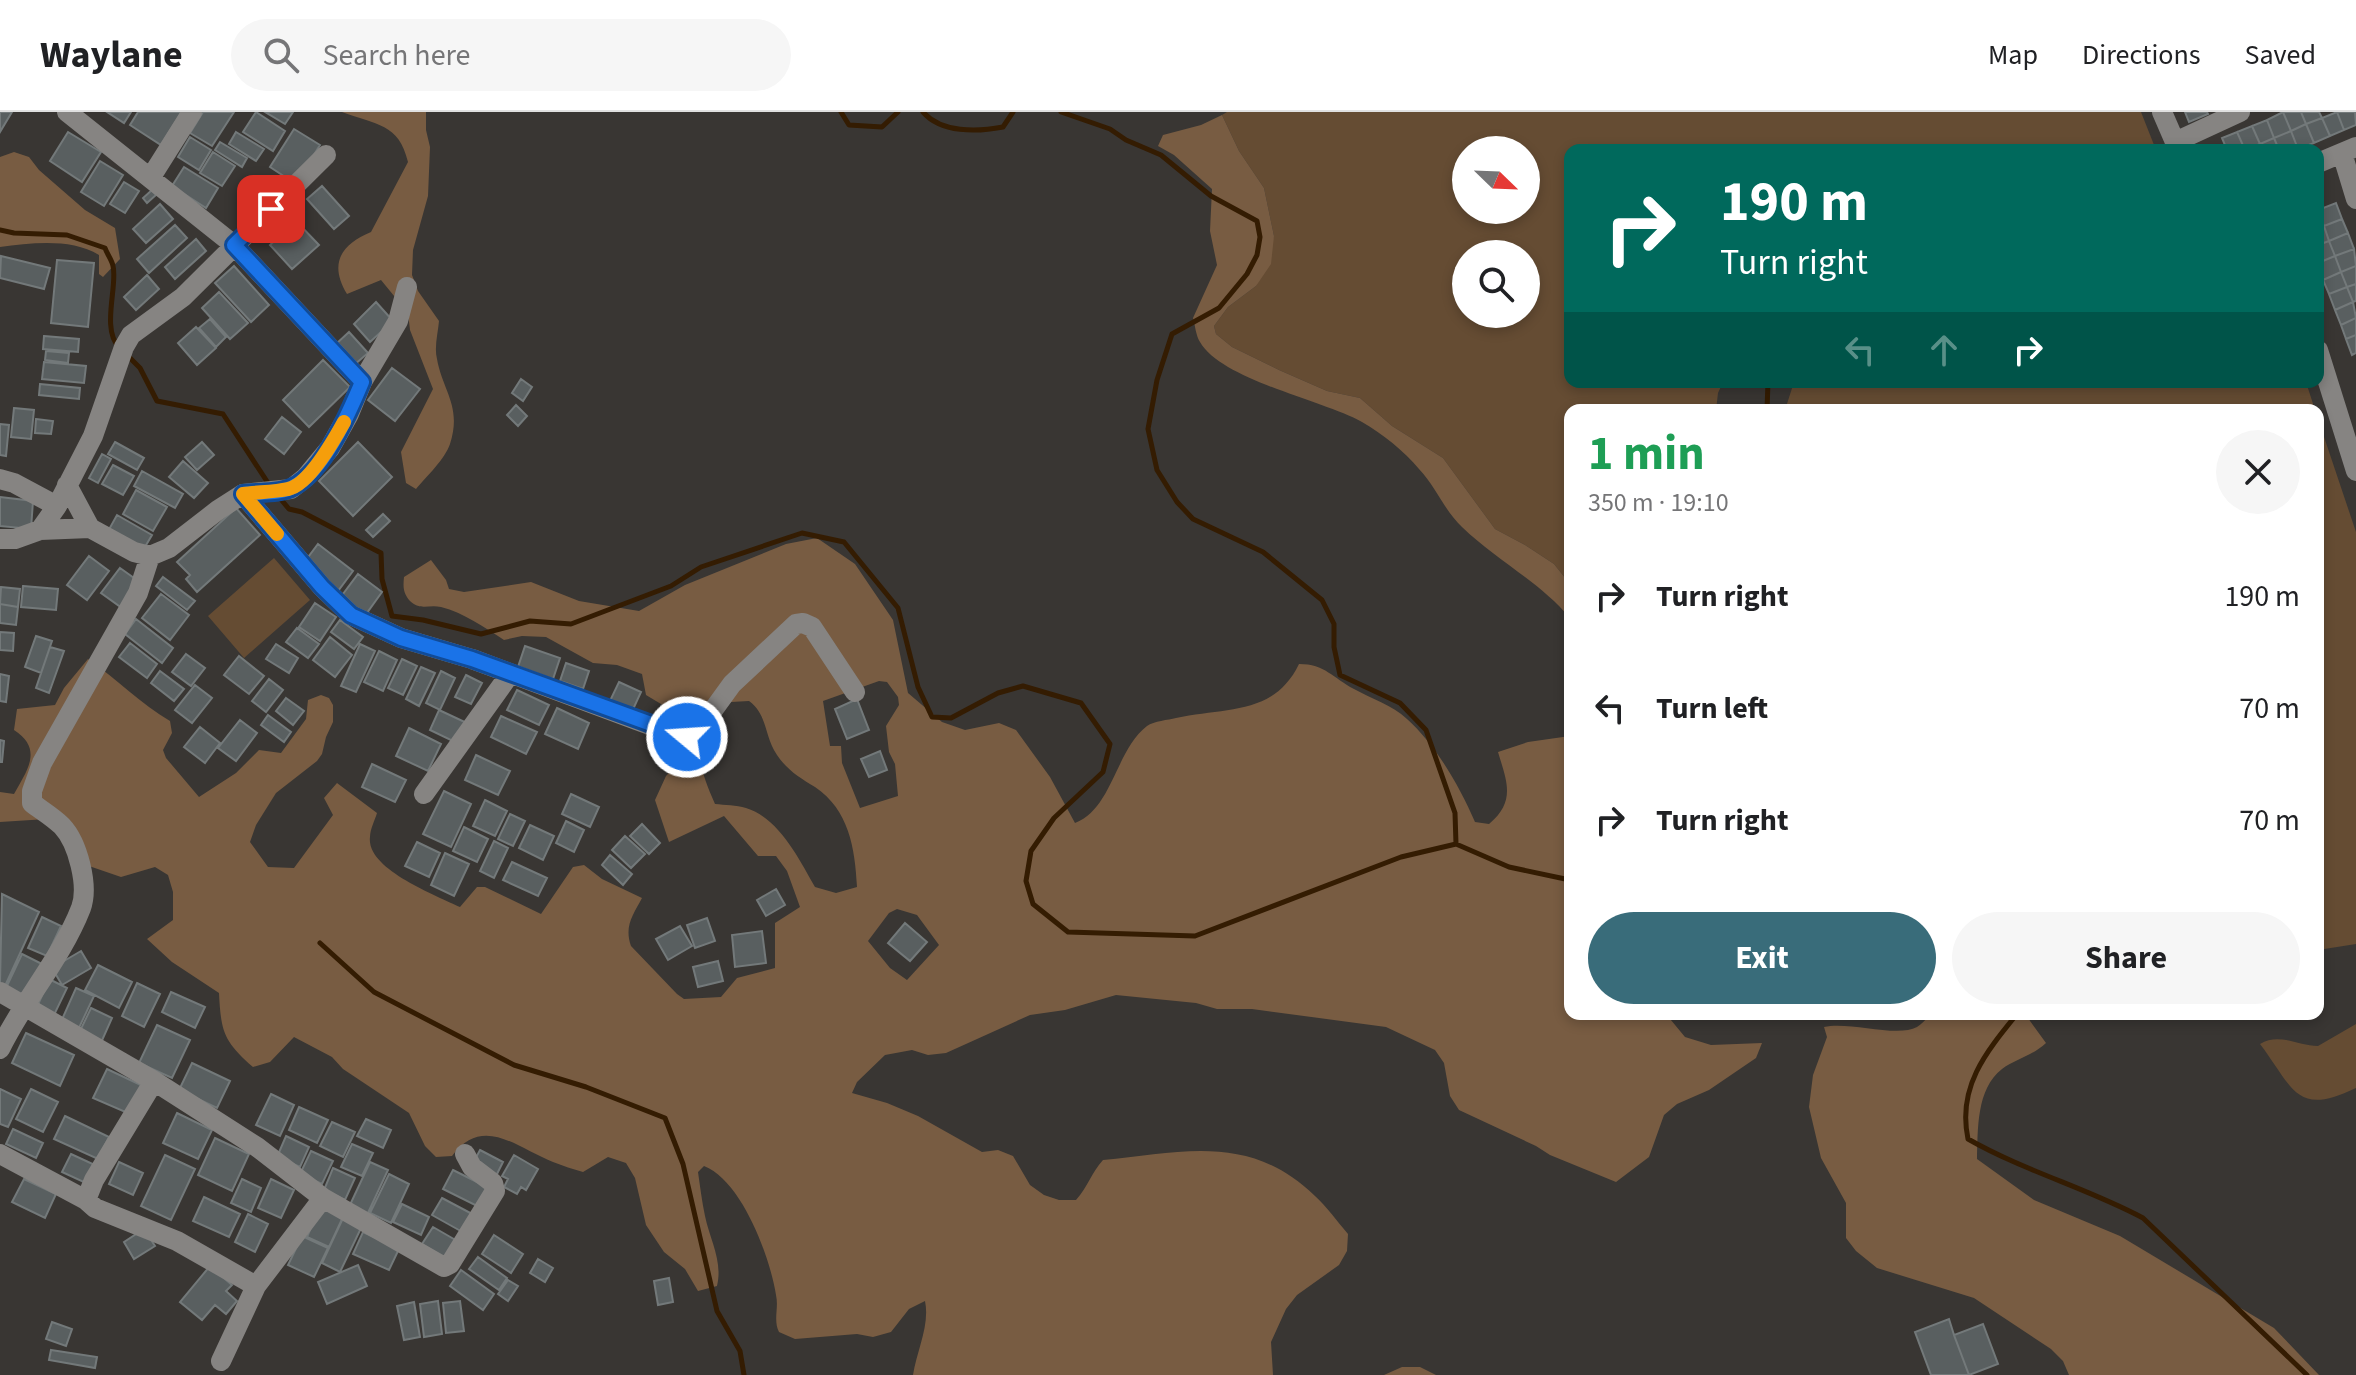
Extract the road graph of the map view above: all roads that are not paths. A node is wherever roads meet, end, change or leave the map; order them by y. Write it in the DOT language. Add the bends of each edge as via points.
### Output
graph roads {
  1 [pos="67,112"];
  2 [pos="192,112"];
  3 [pos="2162,112"];
  4 [pos="2240,112"];
  5 [pos="2175,144"];
  6 [pos="2180,144"];
  7 [pos="2349,150"];
  8 [pos="326,155"];
  9 [pos="2324,160"];
  10 [pos="151,177"];
  11 [pos="2356,199"];
  12 [pos="234,245"];
  13 [pos="407,287"];
  14 [pos="2324,369"];
  15 [pos="362,382"];
  16 [pos="2356,471"];
  17 [pos="0,479"];
  18 [pos="67,485"];
  19 [pos="243,494"];
  20 [pos="57,506"];
  21 [pos="90,528"];
  22 [pos="40,530"];
  23 [pos="0,539"];
  24 [pos="150,556"];
  25 [pos="510,674"];
  26 [pos="855,692"];
  27 [pos="424,794"];
  28 [pos="0,992"];
  29 [pos="26,1006"];
  30 [pos="0,1049"];
  31 [pos="154,1081"];
  32 [pos="0,1154"];
  33 [pos="465,1154"];
  34 [pos="323,1198"];
  35 [pos="86,1200"];
  36 [pos="256,1286"];
  37 [pos="221,1361"];
  1 -- 10 [label="street"];
  2 -- 10 [label="street"];
  3 -- 5 [label="street"];
  4 -- 6 [label="street"];
  7 -- 9 [label="street"];
  7 -- 11 [label="street"];
  8 -- 12 [label="street"];
  10 -- 12 [label="street"];
  12 -- 15 [label="street"];
  12 -- 18 [label="street" via="183,297 131,335 93,436"];
  13 -- 15 [label="street" via="398,321"];
  14 -- 16 [label="street"];
  15 -- 19 [label="street" via="330,448 306,477 291,489"];
  17 -- 20 [label="street"];
  18 -- 20 [label="street"];
  18 -- 21 [label="street"];
  19 -- 24 [label="street"];
  19 -- 25 [label="street" via="351,615 401,638"];
  20 -- 22 [label="street"];
  21 -- 22 [label="street"];
  21 -- 24 [label="street"];
  22 -- 23 [label="street"];
  24 -- 29 [label="street" via="138,593 42,763 32,791 32,803 63,826 75,848 84,893"];
  25 -- 26 [label="street" via="687,737 732,684 803,623 812,627"];
  25 -- 27 [label="street"];
  28 -- 29 [label="street"];
  29 -- 30 [label="street"];
  29 -- 31 [label="street"];
  31 -- 34 [label="street" via="257,1147"];
  31 -- 35 [label="street"];
  32 -- 35 [label="street"];
  33 -- 34 [label="street" via="495,1191 444,1267"];
  34 -- 36 [label="street"];
  35 -- 36 [label="street" via="177,1241"];
  36 -- 37 [label="street"];
}
